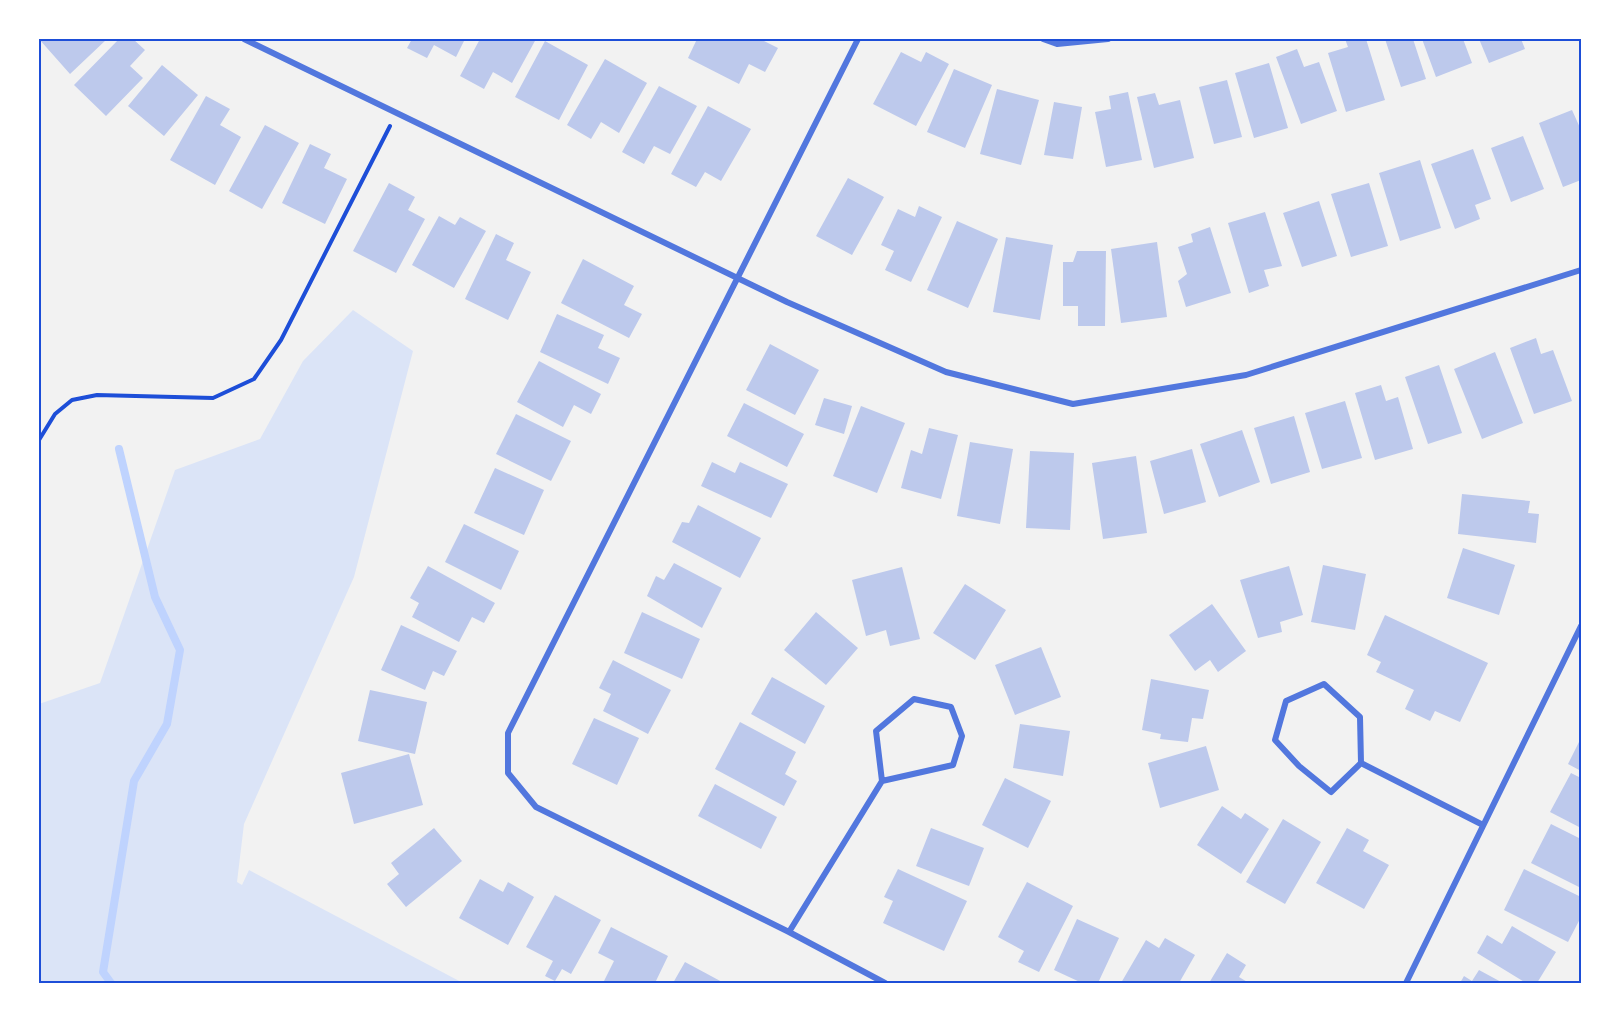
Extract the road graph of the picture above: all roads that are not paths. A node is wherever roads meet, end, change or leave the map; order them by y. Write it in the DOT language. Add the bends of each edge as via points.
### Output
graph roads {
  1 [pos="244,39"];
  2 [pos="858,39"];
  3 [pos="1043,39"];
  4 [pos="1108,39"];
  5 [pos="1581,270"];
  6 [pos="739,279"];
  7 [pos="1581,626"];
  8 [pos="1361,764"];
  9 [pos="882,781"];
  10 [pos="1484,825"];
  11 [pos="789,932"];
  12 [pos="885,983"];
  13 [pos="1406,983"];
  1 -- 6 [label="street"];
  2 -- 6 [label="street"];
  3 -- 4 [label="street" via="1057,45"];
  5 -- 6 [label="street" via="1246,375 1072,404 946,372"];
  6 -- 11 [label="street" via="508,733 508,773 536,807"];
  7 -- 10 [label="street"];
  8 -- 8 [label="street" via="1331,792 1299,766 1275,740 1286,700 1324,684 1360,717"];
  8 -- 10 [label="street"];
  9 -- 9 [label="street" via="953,765 962,736 951,707 914,699 876,731"];
  9 -- 11 [label="street"];
  10 -- 13 [label="street"];
  11 -- 12 [label="street"];
}
